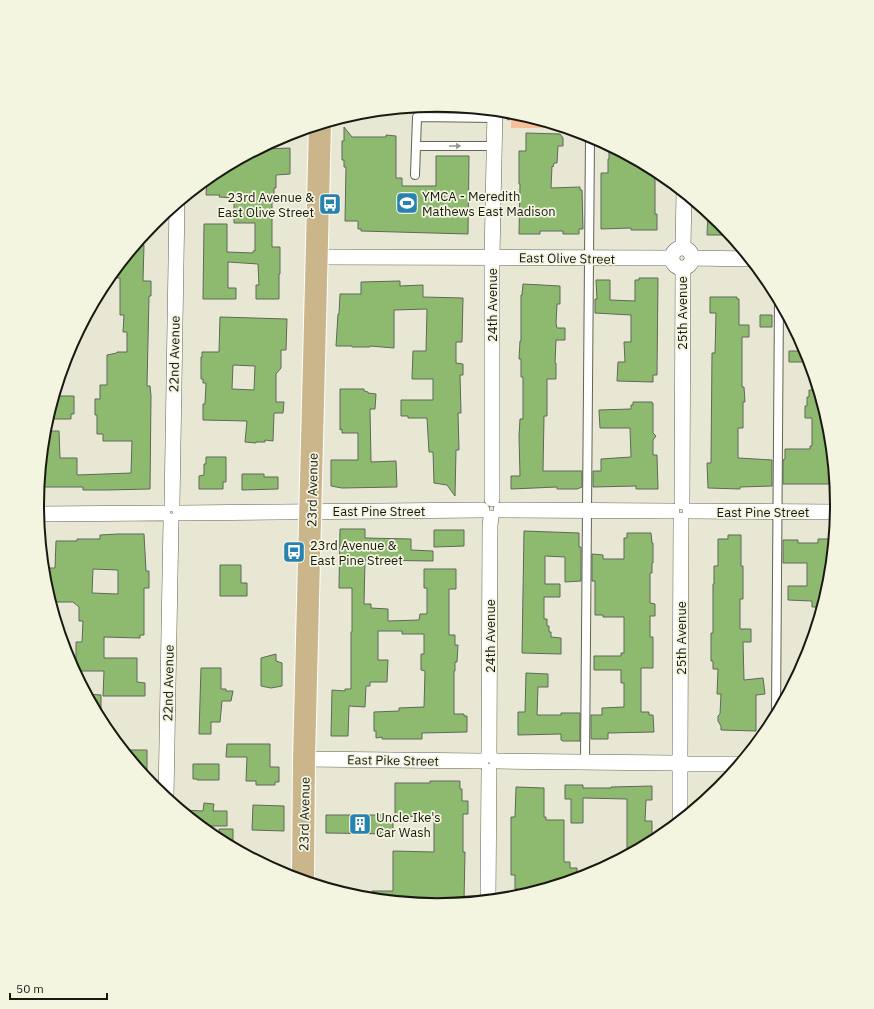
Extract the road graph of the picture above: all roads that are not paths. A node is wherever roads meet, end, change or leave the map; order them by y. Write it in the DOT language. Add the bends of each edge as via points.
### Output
graph roads {
  1 [pos="483,114"];
  2 [pos="495,116"];
  3 [pos="320,129"];
  4 [pos="590,142"];
  5 [pos="416,146"];
  6 [pos="494,146"];
  7 [pos="415,174"];
  8 [pos="684,199"];
  9 [pos="177,210"];
  10 [pos="317,257"];
  11 [pos="492,257"];
  12 [pos="589,258"];
  13 [pos="683,258"];
  14 [pos="744,259"];
  15 [pos="779,312"];
  16 [pos="492,509"];
  17 [pos="586,511"];
  18 [pos="681,511"];
  19 [pos="311,512"];
  20 [pos="777,512"];
  21 [pos="830,512"];
  22 [pos="171,513"];
  23 [pos="44,514"];
  24 [pos="776,703"];
  25 [pos="304,759"];
  26 [pos="489,762"];
  27 [pos="585,762"];
  28 [pos="680,763"];
  29 [pos="732,764"];
  30 [pos="166,789"];
  31 [pos="680,813"];
  32 [pos="303,874"];
  33 [pos="488,894"];
  1 -- 5 [label="lane" via="418,117"];
  2 -- 6 [label="street, 24th Avenue"];
  3 -- 10 [label="main road, 23rd Avenue"];
  4 -- 12 [label="lane"];
  5 -- 6 [label="lane, one-way"];
  5 -- 7 [label="lane"];
  6 -- 11 [label="street, 24th Avenue"];
  8 -- 13 [label="street, 25th Avenue"];
  9 -- 22 [label="street, 22nd Avenue"];
  10 -- 11 [label="street, East Olive Street"];
  10 -- 19 [label="main road, 23rd Avenue"];
  11 -- 12 [label="street, East Olive Street"];
  11 -- 16 [label="street, 24th Avenue"];
  12 -- 13 [label="street, East Olive Street"];
  12 -- 17 [label="lane"];
  13 -- 14 [label="street, East Olive Street"];
  13 -- 18 [label="street, 25th Avenue"];
  15 -- 20 [label="lane"];
  16 -- 17 [label="street, East Pine Street"];
  16 -- 19 [label="street, East Pine Street"];
  16 -- 26 [label="street, 24th Avenue"];
  17 -- 18 [label="street, East Pine Street"];
  17 -- 27 [label="lane"];
  18 -- 20 [label="street, East Pine Street"];
  18 -- 28 [label="street, 25th Avenue"];
  19 -- 22 [label="street, East Pine Street"];
  19 -- 25 [label="main road, 23rd Avenue"];
  20 -- 21 [label="street, East Pine Street"];
  20 -- 24 [label="lane"];
  22 -- 23 [label="street, East Pine Street"];
  22 -- 30 [label="street, 22nd Avenue"];
  25 -- 26 [label="street, East Pike Street"];
  25 -- 32 [label="main road, 23rd Avenue"];
  26 -- 27 [label="street, East Pike Street"];
  26 -- 33 [label="street, 24th Avenue"];
  27 -- 28 [label="street, East Pike Street"];
  28 -- 29 [label="street, East Pike Street"];
  28 -- 31 [label="street, 25th Avenue"];
}
